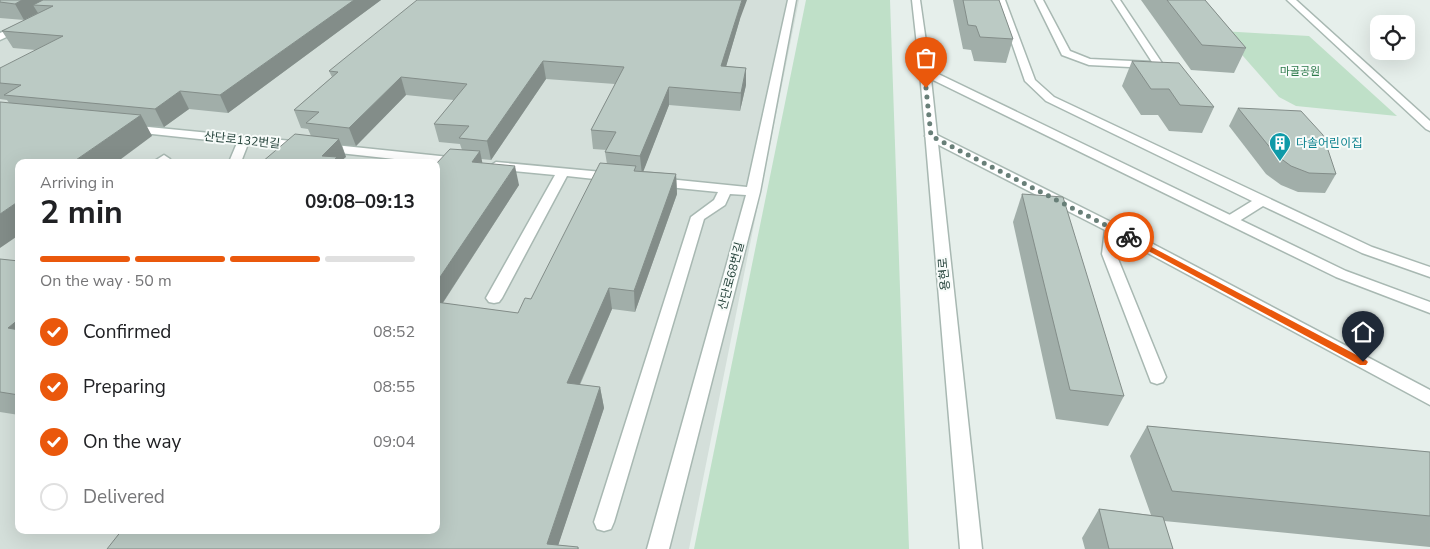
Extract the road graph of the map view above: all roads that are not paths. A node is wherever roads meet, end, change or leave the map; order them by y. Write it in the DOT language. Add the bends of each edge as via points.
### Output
graph roads {
  1 [pos="792,0"];
  2 [pos="916,0"];
  3 [pos="1001,0"];
  4 [pos="1039,0"];
  5 [pos="1116,0"];
  6 [pos="1290,0"];
  7 [pos="34,21"];
  8 [pos="0,37"];
  9 [pos="1159,66"];
  10 [pos="925,72"];
  11 [pos="1171,81"];
  12 [pos="117,127"];
  13 [pos="1430,127"];
  14 [pos="931,136"];
  15 [pos="244,140"];
  16 [pos="236,159"];
  17 [pos="409,159"];
  18 [pos="440,162"];
  19 [pos="563,172"];
  20 [pos="623,178"];
  21 [pos="643,180"];
  22 [pos="726,189"];
  23 [pos="753,192"];
  24 [pos="1261,201"];
  25 [pos="1231,220"];
  26 [pos="1112,228"];
  27 [pos="1430,272"];
  28 [pos="494,298"];
  29 [pos="1430,308"];
  30 [pos="1157,377"];
  31 [pos="1430,398"];
  32 [pos="604,522"];
  33 [pos="658,549"];
  34 [pos="971,549"];
  1 -- 23 [label="street, 산단로68번길"];
  2 -- 10 [label="street, 용현로"];
  3 -- 24 [label="street" via="1030,82 1050,99"];
  4 -- 9 [label="street" via="1066,54 1088,62"];
  5 -- 9 [label="street"];
  6 -- 13 [label="street"];
  7 -- 8 [label="street"];
  9 -- 11 [label="street"];
  10 -- 14 [label="street, 용현로"];
  10 -- 25 [label="street"];
  12 -- 15 [label="street, 산단로132번길"];
  14 -- 26 [label="street"];
  14 -- 34 [label="street, 용현로"];
  15 -- 16 [label="street"];
  15 -- 17 [label="street, 산단로132번길"];
  18 -- 19 [label="street, 산단로132번길"];
  19 -- 20 [label="street, 산단로132번길"];
  19 -- 28 [label="street"];
  21 -- 22 [label="street"];
  22 -- 23 [label="street"];
  22 -- 32 [label="street" via="720,202 698,217"];
  23 -- 33 [label="street, 산단로68번길"];
  24 -- 25 [label="street"];
  24 -- 27 [label="street" via="1367,250"];
  25 -- 29 [label="street" via="1341,274"];
  26 -- 30 [label="street" via="1109,254"];
  26 -- 31 [label="street"];
}
